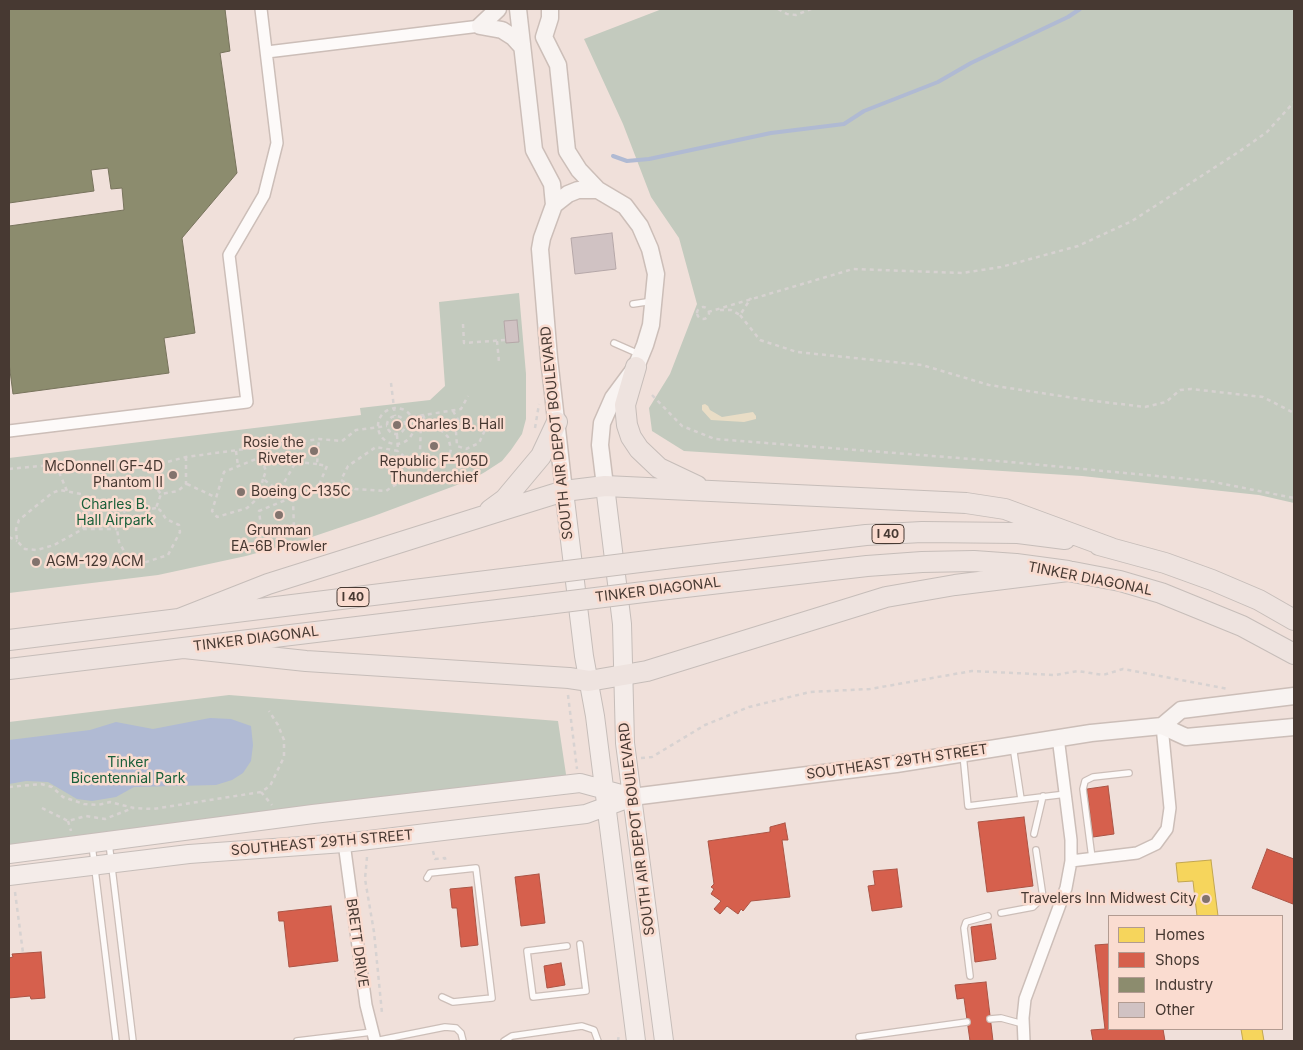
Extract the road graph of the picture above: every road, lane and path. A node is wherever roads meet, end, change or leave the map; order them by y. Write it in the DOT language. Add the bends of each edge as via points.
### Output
graph roads {
  1 [pos="261,9"];
  2 [pos="498,9"];
  3 [pos="518,9"];
  4 [pos="550,9"];
  5 [pos="778,9"];
  6 [pos="811,9"];
  7 [pos="480,26"];
  8 [pos="522,48"];
  9 [pos="267,52"];
  10 [pos="1294,102"];
  11 [pos="598,190"];
  12 [pos="554,205"];
  13 [pos="751,298"];
  14 [pos="655,301"];
  15 [pos="633,304"];
  16 [pos="719,310"];
  17 [pos="708,312"];
  18 [pos="740,316"];
  19 [pos="462,324"];
  20 [pos="506,340"];
  21 [pos="497,341"];
  22 [pos="614,343"];
  23 [pos="638,361"];
  24 [pos="499,362"];
  25 [pos="391,383"];
  26 [pos="652,395"];
  27 [pos="468,396"];
  28 [pos="394,408"];
  29 [pos="453,412"];
  30 [pos="1294,413"];
  31 [pos="422,415"];
  32 [pos="395,416"];
  33 [pos="412,417"];
  34 [pos="425,420"];
  35 [pos="414,422"];
  36 [pos="557,422"];
  37 [pos="406,424"];
  38 [pos="421,425"];
  39 [pos="461,425"];
  40 [pos="387,426"];
  41 [pos="378,428"];
  42 [pos="9,431"];
  43 [pos="397,435"];
  44 [pos="319,439"];
  45 [pos="398,444"];
  46 [pos="236,450"];
  47 [pos="398,451"];
  48 [pos="186,457"];
  49 [pos="317,464"];
  50 [pos="56,465"];
  51 [pos="238,466"];
  52 [pos="9,469"];
  53 [pos="264,479"];
  54 [pos="155,480"];
  55 [pos="186,484"];
  56 [pos="605,486"];
  57 [pos="706,490"];
  58 [pos="67,491"];
  59 [pos="278,491"];
  60 [pos="564,491"];
  61 [pos="161,494"];
  62 [pos="214,497"];
  63 [pos="288,497"];
  64 [pos="1294,498"];
  65 [pos="156,508"];
  66 [pos="480,517"];
  67 [pos="82,529"];
  68 [pos="117,529"];
  69 [pos="9,537"];
  70 [pos="17,541"];
  71 [pos="1111,548"];
  72 [pos="1068,571"];
  73 [pos="179,618"];
  74 [pos="1294,620"];
  75 [pos="9,640"];
  76 [pos="184,648"];
  77 [pos="1294,654"];
  78 [pos="9,670"];
  79 [pos="623,676"];
  80 [pos="589,681"];
  81 [pos="1232,690"];
  82 [pos="1294,696"];
  83 [pos="269,711"];
  84 [pos="1162,726"];
  85 [pos="1294,727"];
  86 [pos="1058,737"];
  87 [pos="1013,744"];
  88 [pos="963,752"];
  89 [pos="627,759"];
  90 [pos="600,764"];
  91 [pos="577,770"];
  92 [pos="1129,773"];
  93 [pos="9,787"];
  94 [pos="605,788"];
  95 [pos="1066,794"];
  96 [pos="1044,796"];
  97 [pos="632,797"];
  98 [pos="1021,799"];
  99 [pos="42,808"];
  100 [pos="134,808"];
  101 [pos="607,808"];
  102 [pos="68,821"];
  103 [pos="1034,834"];
  104 [pos="72,836"];
  105 [pos="100,842"];
  106 [pos="344,844"];
  107 [pos="1036,850"];
  108 [pos="9,854"];
  109 [pos="367,857"];
  110 [pos="1092,858"];
  111 [pos="1071,861"];
  112 [pos="112,864"];
  113 [pos="94,866"];
  114 [pos="427,878"];
  115 [pos="12,884"];
  116 [pos="1001,913"];
  117 [pos="988,916"];
  118 [pos="580,944"];
  119 [pos="567,946"];
  120 [pos="23,953"];
  121 [pos="970,976"];
  122 [pos="442,997"];
  123 [pos="382,1015"];
  124 [pos="990,1019"];
  125 [pos="967,1022"];
  126 [pos="1023,1024"];
  127 [pos="859,1037"];
  128 [pos="374,1038"];
  129 [pos="116,1041"];
  130 [pos="133,1041"];
  131 [pos="297,1041"];
  132 [pos="462,1041"];
  133 [pos="504,1041"];
  134 [pos="598,1041"];
  135 [pos="636,1041"];
  136 [pos="664,1041"];
  137 [pos="1024,1041"];
  1 -- 9 [label="street"];
  2 -- 7 [label="main road"];
  3 -- 8 [label="main road, SOUTH AIR DEPOT BOULEVARD"];
  4 -- 11 [label="main road, SOUTH AIR DEPOT BOULEVARD" via="544,37 558,65 567,151"];
  5 -- 6 [label="path" via="796,15"];
  7 -- 8 [label="main road" via="502,30"];
  7 -- 9 [label="street"];
  8 -- 12 [label="main road, SOUTH AIR DEPOT BOULEVARD" via="534,150 552,184"];
  9 -- 42 [label="street" via="277,143 264,196 229,255 247,402"];
  10 -- 13 [label="path" via="1267,132 1240,151 1132,221 1078,246 1001,267 962,273 854,269"];
  11 -- 12 [label="main road" via="578,190"];
  11 -- 14 [label="main road, SOUTH AIR DEPOT BOULEVARD" via="625,206 640,226 656,274"];
  12 -- 36 [label="main road, SOUTH AIR DEPOT BOULEVARD" via="540,249"];
  13 -- 16 [label="path"];
  13 -- 18 [label="path"];
  14 -- 15 [label="lane"];
  14 -- 23 [label="main road, SOUTH AIR DEPOT BOULEVARD" via="652,325"];
  16 -- 17 [label="path"];
  16 -- 18 [label="path" via="731,310"];
  17 -- 17 [label="path" via="701,308 697,315 704,319"];
  18 -- 30 [label="path" via="760,340 797,352 922,365 989,385 1087,400 1145,407 1166,402 1180,390 1191,389 1263,397"];
  19 -- 21 [label="path" via="464,343"];
  20 -- 21 [label="path"];
  21 -- 24 [label="path"];
  22 -- 23 [label="lane"];
  23 -- 56 [label="main road, SOUTH AIR DEPOT BOULEVARD" via="613,398 602,423 600,445"];
  23 -- 57 [label="highway" via="625,404 631,437 659,468"];
  25 -- 28 [label="path"];
  26 -- 64 [label="path" via="682,426 715,439 1209,481"];
  27 -- 29 [label="path" via="461,409"];
  28 -- 32 [label="path"];
  28 -- 33 [label="path" via="403,409"];
  28 -- 41 [label="path" via="381,416"];
  29 -- 31 [label="path"];
  29 -- 39 [label="path"];
  31 -- 33 [label="path"];
  31 -- 34 [label="path"];
  32 -- 37 [label="path"];
  32 -- 40 [label="path"];
  33 -- 35 [label="path"];
  34 -- 38 [label="path"];
  34 -- 38 [label="path" via="430,420 448,437 451,449 448,462 435,466 420,450"];
  35 -- 37 [label="path"];
  35 -- 38 [label="path"];
  35 -- 45 [label="path" via="410,437"];
  36 -- 60 [label="main road, SOUTH AIR DEPOT BOULEVARD"];
  36 -- 66 [label="highway" via="541,456 521,481 505,499"];
  37 -- 43 [label="path" via="403,432"];
  39 -- 39 [label="path" via="456,432 457,446 466,449 478,443 485,424 480,421"];
  40 -- 41 [label="path"];
  40 -- 43 [label="path" via="389,432"];
  41 -- 44 [label="path" via="356,430 342,441"];
  41 -- 45 [label="path" via="387,441"];
  43 -- 45 [label="path"];
  44 -- 46 [label="path"];
  44 -- 49 [label="path"];
  45 -- 47 [label="path"];
  46 -- 48 [label="path"];
  46 -- 51 [label="path"];
  47 -- 47 [label="path" via="376,447 348,466 341,480 355,489 386,491 404,479 411,463"];
  48 -- 54 [label="path" via="156,468"];
  48 -- 55 [label="path"];
  49 -- 59 [label="path" via="296,462"];
  49 -- 63 [label="path" via="327,466 316,492"];
  50 -- 52 [label="path"];
  50 -- 54 [label="path" via="86,462 118,484"];
  50 -- 58 [label="path"];
  51 -- 53 [label="path" via="256,459 263,463"];
  51 -- 62 [label="path" via="224,472"];
  53 -- 59 [label="path"];
  53 -- 62 [label="path" via="258,498 247,508 217,517 212,511"];
  54 -- 61 [label="path"];
  55 -- 61 [label="path" via="178,491"];
  55 -- 62 [label="path"];
  56 -- 57 [label="highway"];
  56 -- 60 [label="highway"];
  56 -- 79 [label="main road, SOUTH AIR DEPOT BOULEVARD" via="622,624"];
  57 -- 71 [label="highway" via="985,506 1005,509"];
  58 -- 67 [label="path" via="82,494 89,501 90,509"];
  58 -- 70 [label="path" via="52,492 19,520"];
  59 -- 63 [label="path" via="279,496"];
  60 -- 66 [label="highway"];
  60 -- 80 [label="main road, SOUTH AIR DEPOT BOULEVARD"];
  61 -- 65 [label="path"];
  63 -- 63 [label="path" via="259,511 262,534 270,538 292,531 293,501"];
  65 -- 68 [label="path" via="144,510 131,506 125,510"];
  65 -- 68 [label="path" via="166,519 179,525 180,532 168,555 140,564 128,558 119,542"];
  66 -- 73 [label="highway" via="268,584"];
  67 -- 68 [label="path"];
  67 -- 70 [label="path" via="54,545 37,550 25,549"];
  69 -- 70 [label="path"];
  71 -- 73 [label="highway, I 40, bridge" via="1018,533 950,531 866,535"];
  71 -- 74 [label="highway, I 40" via="1212,580 1259,600"];
  72 -- 76 [label="highway, TINKER DIAGONAL / I 40, bridge" via="974,561 867,566"];
  72 -- 77 [label="highway, TINKER DIAGONAL / I 40" via="1161,593 1242,626"];
  72 -- 79 [label="highway" via="955,584 886,597"];
  73 -- 75 [label="highway, I 40"];
  76 -- 78 [label="highway, TINKER DIAGONAL / I 40"];
  76 -- 80 [label="highway" via="306,661"];
  79 -- 80 [label="highway"];
  79 -- 89 [label="main road, SOUTH AIR DEPOT BOULEVARD"];
  80 -- 90 [label="main road, SOUTH AIR DEPOT BOULEVARD"];
  81 -- 89 [label="path" via="1123,669 1103,676 1078,671 1055,675 972,671 870,688 810,692 749,707 705,725 652,756"];
  82 -- 84 [label="main road" via="1181,710"];
  83 -- 100 [label="path" via="284,740 284,757 270,786 244,796 153,809"];
  84 -- 85 [label="main road" via="1186,737"];
  84 -- 86 [label="main road, SOUTHEAST 29TH STREET"];
  84 -- 110 [label="street" via="1170,808 1167,829 1156,844 1137,853"];
  86 -- 87 [label="main road, SOUTHEAST 29TH STREET"];
  86 -- 95 [label="street"];
  87 -- 88 [label="main road, SOUTHEAST 29TH STREET"];
  87 -- 98 [label="lane"];
  88 -- 97 [label="main road, SOUTHEAST 29TH STREET" via="896,764"];
  88 -- 98 [label="lane" via="968,806"];
  89 -- 97 [label="main road, SOUTH AIR DEPOT BOULEVARD"];
  90 -- 91 [label="path"];
  90 -- 94 [label="main road, SOUTH AIR DEPOT BOULEVARD"];
  92 -- 110 [label="lane" via="1093,777 1085,781 1083,789"];
  93 -- 100 [label="path" via="41,784 52,787 72,801 98,805 110,802"];
  94 -- 97 [label="main road, SOUTHEAST 29TH STREET"];
  94 -- 101 [label="main road, SOUTH AIR DEPOT BOULEVARD"];
  94 -- 105 [label="main road, SOUTHEAST 29TH STREET" via="580,783"];
  95 -- 96 [label="lane"];
  95 -- 111 [label="street"];
  96 -- 98 [label="lane"];
  96 -- 103 [label="lane"];
  97 -- 101 [label="main road, SOUTHEAST 29TH STREET"];
  97 -- 136 [label="main road, SOUTH AIR DEPOT BOULEVARD"];
  99 -- 102 [label="path"];
  100 -- 102 [label="path" via="105,819 86,816"];
  101 -- 106 [label="main road, SOUTHEAST 29TH STREET" via="586,814"];
  101 -- 135 [label="main road, SOUTH AIR DEPOT BOULEVARD"];
  102 -- 104 [label="path"];
  105 -- 108 [label="main road, SOUTHEAST 29TH STREET"];
  105 -- 112 [label="lane"];
  105 -- 113 [label="lane"];
  106 -- 112 [label="main road, SOUTHEAST 29TH STREET" via="189,854"];
  106 -- 128 [label="street, BRETT DRIVE" via="366,1005"];
  107 -- 116 [label="lane" via="1043,897 1033,906"];
  109 -- 123 [label="path" via="365,879"];
  110 -- 111 [label="street"];
  111 -- 126 [label="street" via="1066,888 1025,999"];
  112 -- 113 [label="main road, SOUTHEAST 29TH STREET"];
  112 -- 130 [label="lane"];
  113 -- 115 [label="main road, SOUTHEAST 29TH STREET"];
  113 -- 129 [label="lane"];
  114 -- 122 [label="lane" via="430,873 476,868 492,998 453,1002"];
  115 -- 120 [label="path"];
  117 -- 121 [label="lane" via="966,922 964,928"];
  118 -- 119 [label="lane" via="586,991 533,997 527,951"];
  124 -- 126 [label="lane" via="1001,1018"];
  125 -- 127 [label="lane"];
  126 -- 137 [label="street"];
  128 -- 131 [label="lane"];
  128 -- 132 [label="lane" via="445,1027 456,1028"];
  133 -- 134 [label="lane" via="512,1036 582,1026 594,1030"];
}
